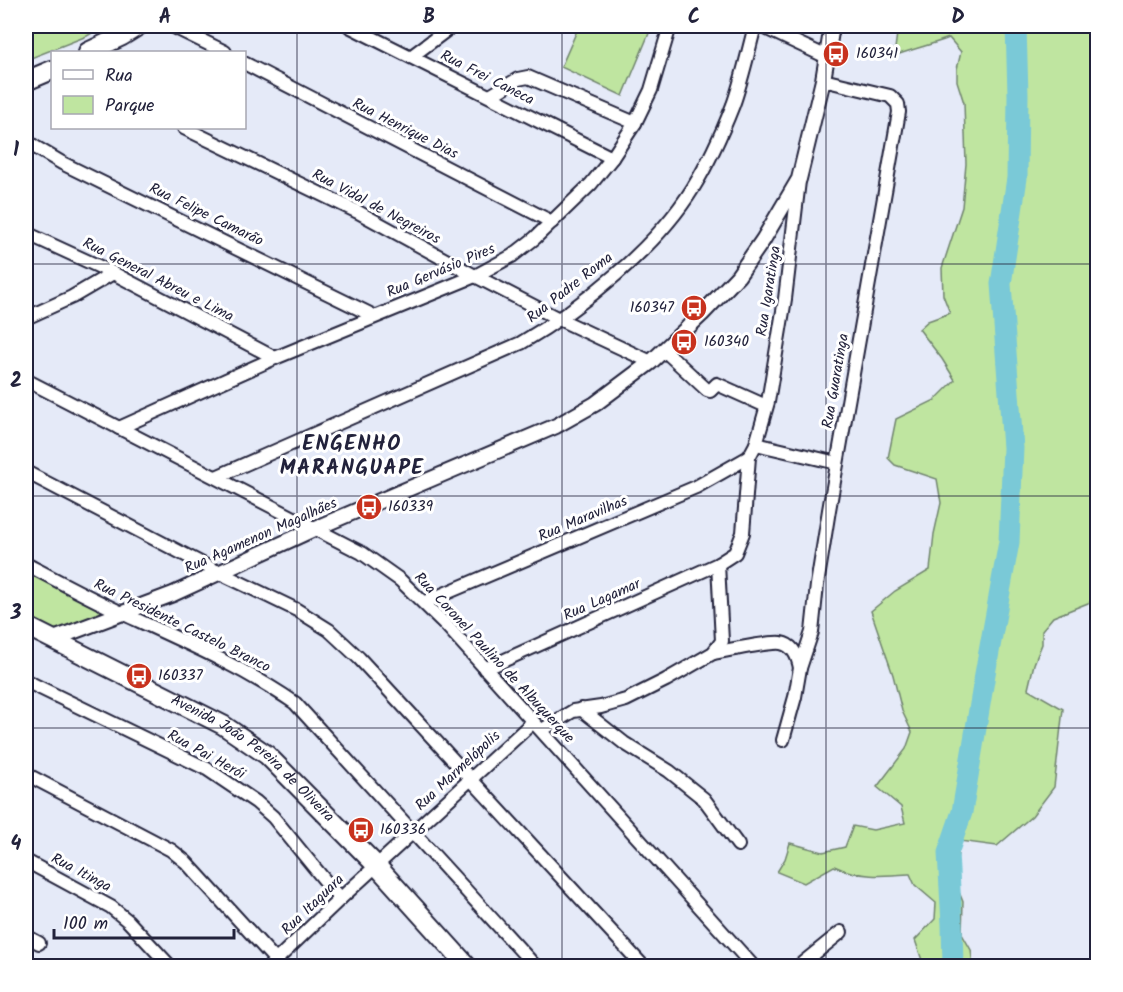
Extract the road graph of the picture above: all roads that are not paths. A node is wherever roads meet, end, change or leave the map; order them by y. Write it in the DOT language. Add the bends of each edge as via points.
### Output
graph roads {
  1 [pos="138,26"];
  2 [pos="172,26"];
  3 [pos="349,26"];
  4 [pos="452,26"];
  5 [pos="670,26"];
  6 [pos="755,26"];
  7 [pos="761,26"];
  8 [pos="832,26"];
  9 [pos="90,51"];
  10 [pos="223,51"];
  11 [pos="412,56"];
  12 [pos="826,57"];
  13 [pos="246,64"];
  14 [pos="51,70"];
  15 [pos="823,80"];
  16 [pos="26,81"];
  17 [pos="490,96"];
  18 [pos="635,123"];
  19 [pos="186,129"];
  20 [pos="26,140"];
  21 [pos="612,158"];
  22 [pos="799,179"];
  23 [pos="552,222"];
  24 [pos="26,233"];
  25 [pos="113,273"];
  26 [pos="475,276"];
  27 [pos="374,316"];
  28 [pos="26,318"];
  29 [pos="559,319"];
  30 [pos="664,350"];
  31 [pos="275,358"];
  32 [pos="651,362"];
  33 [pos="26,380"];
  34 [pos="766,406"];
  35 [pos="119,428"];
  36 [pos="756,444"];
  37 [pos="749,457"];
  38 [pos="837,464"];
  39 [pos="26,472"];
  40 [pos="216,477"];
  41 [pos="316,528"];
  42 [pos="730,557"];
  43 [pos="26,564"];
  44 [pos="718,564"];
  45 [pos="218,572"];
  46 [pos="425,602"];
  47 [pos="122,613"];
  48 [pos="26,626"];
  49 [pos="51,640"];
  50 [pos="713,653"];
  51 [pos="800,668"];
  52 [pos="485,669"];
  53 [pos="26,681"];
  54 [pos="581,710"];
  55 [pos="537,726"];
  56 [pos="783,740"];
  57 [pos="26,774"];
  58 [pos="470,779"];
  59 [pos="412,833"];
  60 [pos="738,845"];
  61 [pos="26,861"];
  62 [pos="377,866"];
  63 [pos="340,899"];
  64 [pos="841,932"];
  65 [pos="26,936"];
  66 [pos="39,943"];
  67 [pos="276,965"];
  68 [pos="170,966"];
  69 [pos="466,966"];
  70 [pos="535,966"];
  71 [pos="643,966"];
  72 [pos="753,966"];
  73 [pos="800,966"];
  1 -- 9 [label="main road"];
  2 -- 10 [label="street"];
  3 -- 11 [label="street, Rua Frei Caneca"];
  4 -- 11 [label="street"];
  5 -- 18 [label="street, Rua Gervásio Pires" via="651,90"];
  6 -- 29 [label="street, Rua Padre Roma" via="733,104 693,188 664,227"];
  7 -- 12 [label="street"];
  8 -- 12 [label="street, Rua Igaratinga"];
  11 -- 17 [label="street, Rua Frei Caneca"];
  12 -- 15 [label="street, Rua Igaratinga"];
  13 -- 23 [label="street, Rua Henrique Dias"];
  14 -- 16 [label="main road"];
  15 -- 22 [label="street, Rua Igaratinga"];
  15 -- 38 [label="street, Rua Guaratinga" via="890,96 899,111"];
  17 -- 18 [label="street" via="528,77"];
  17 -- 21 [label="street, Rua Frei Caneca"];
  18 -- 21 [label="street, Rua Gervásio Pires"];
  19 -- 26 [label="street, Rua Vidal de Negreiros" via="358,212"];
  20 -- 27 [label="street, Rua Felipe Camarão" via="63,163"];
  21 -- 23 [label="street, Rua Gervásio Pires"];
  22 -- 30 [label="street, Rua Agamenon Magalhães" via="738,276"];
  22 -- 34 [label="street, Rua Igaratinga" via="785,299"];
  23 -- 26 [label="street, Rua Gervásio Pires" via="512,256"];
  24 -- 25 [label="street, Rua General Abreu e Lima"];
  25 -- 28 [label="street"];
  25 -- 31 [label="street, Rua General Abreu e Lima"];
  26 -- 27 [label="street, Rua Gervásio Pires"];
  26 -- 29 [label="street, Rua Vidal de Negreiros"];
  27 -- 31 [label="street, Rua Gervásio Pires"];
  29 -- 32 [label="street, Rua Vidal de Negreiros"];
  29 -- 40 [label="street, Rua Padre Roma" via="475,365"];
  30 -- 32 [label="street, Rua Agamenon Magalhães"];
  30 -- 34 [label="street" via="706,390 710,392 717,384"];
  31 -- 35 [label="street, Rua Gervásio Pires"];
  32 -- 41 [label="street, Rua Agamenon Magalhães" via="595,405 556,426"];
  33 -- 35 [label="street, Rua Coronel Paulino de Albuquerque"];
  34 -- 36 [label="street, Rua Igaratinga"];
  35 -- 40 [label="street, Rua Coronel Paulino de Albuquerque"];
  36 -- 37 [label="street, Rua Igaratinga"];
  36 -- 38 [label="street"];
  37 -- 42 [label="street, Rua Igaratinga" via="743,533 738,549"];
  37 -- 46 [label="street, Rua Maravilhas" via="696,487"];
  38 -- 51 [label="street, Rua Guaratinga" via="813,632"];
  39 -- 45 [label="street"];
  40 -- 41 [label="street, Rua Coronel Paulino de Albuquerque"];
  41 -- 45 [label="street, Rua Agamenon Magalhães"];
  41 -- 46 [label="street, Rua Coronel Paulino de Albuquerque" via="362,553"];
  42 -- 44 [label="street, Rua Lagamar"];
  43 -- 47 [label="street, Rua Presidente Castelo Branco"];
  44 -- 50 [label="street" via="722,641"];
  44 -- 52 [label="street, Rua Lagamar"];
  45 -- 47 [label="street, Rua Agamenon Magalhães"];
  45 -- 58 [label="street" via="329,630"];
  46 -- 52 [label="street, Rua Coronel Paulino de Albuquerque"];
  47 -- 49 [label="street, Rua Agamenon Magalhães"];
  47 -- 59 [label="street, Rua Presidente Castelo Branco" via="204,650 295,702"];
  48 -- 49 [label="main road, Avenida João Pereira de Oliveira"];
  49 -- 62 [label="main road, Avenida João Pereira de Oliveira" via="246,739 286,773"];
  50 -- 51 [label="street" via="779,642 792,649"];
  50 -- 54 [label="street, Rua Marmelópolis" via="626,700"];
  51 -- 56 [label="street, Rua Guaratinga"];
  52 -- 55 [label="street, Rua Coronel Paulino de Albuquerque"];
  53 -- 63 [label="street, Rua Pai Herói" via="233,785 273,817"];
  54 -- 55 [label="street, Rua Marmelópolis"];
  54 -- 60 [label="street" via="704,799"];
  55 -- 58 [label="street, Rua Marmelópolis"];
  55 -- 72 [label="street, Rua Coronel Paulino de Albuquerque"];
  57 -- 67 [label="street" via="171,850"];
  58 -- 59 [label="street, Rua Marmelópolis"];
  58 -- 71 [label="street"];
  59 -- 62 [label="street, Rua Marmelópolis"];
  59 -- 70 [label="street, Rua Presidente Castelo Branco"];
  61 -- 68 [label="street, Rua Itinga" via="111,907"];
  62 -- 63 [label="street, Rua Itaguara"];
  62 -- 69 [label="main road, Avenida João Pereira de Oliveira"];
  63 -- 67 [label="street, Rua Itaguara"];
  64 -- 73 [label="street"];
  65 -- 66 [label="street"];
}
